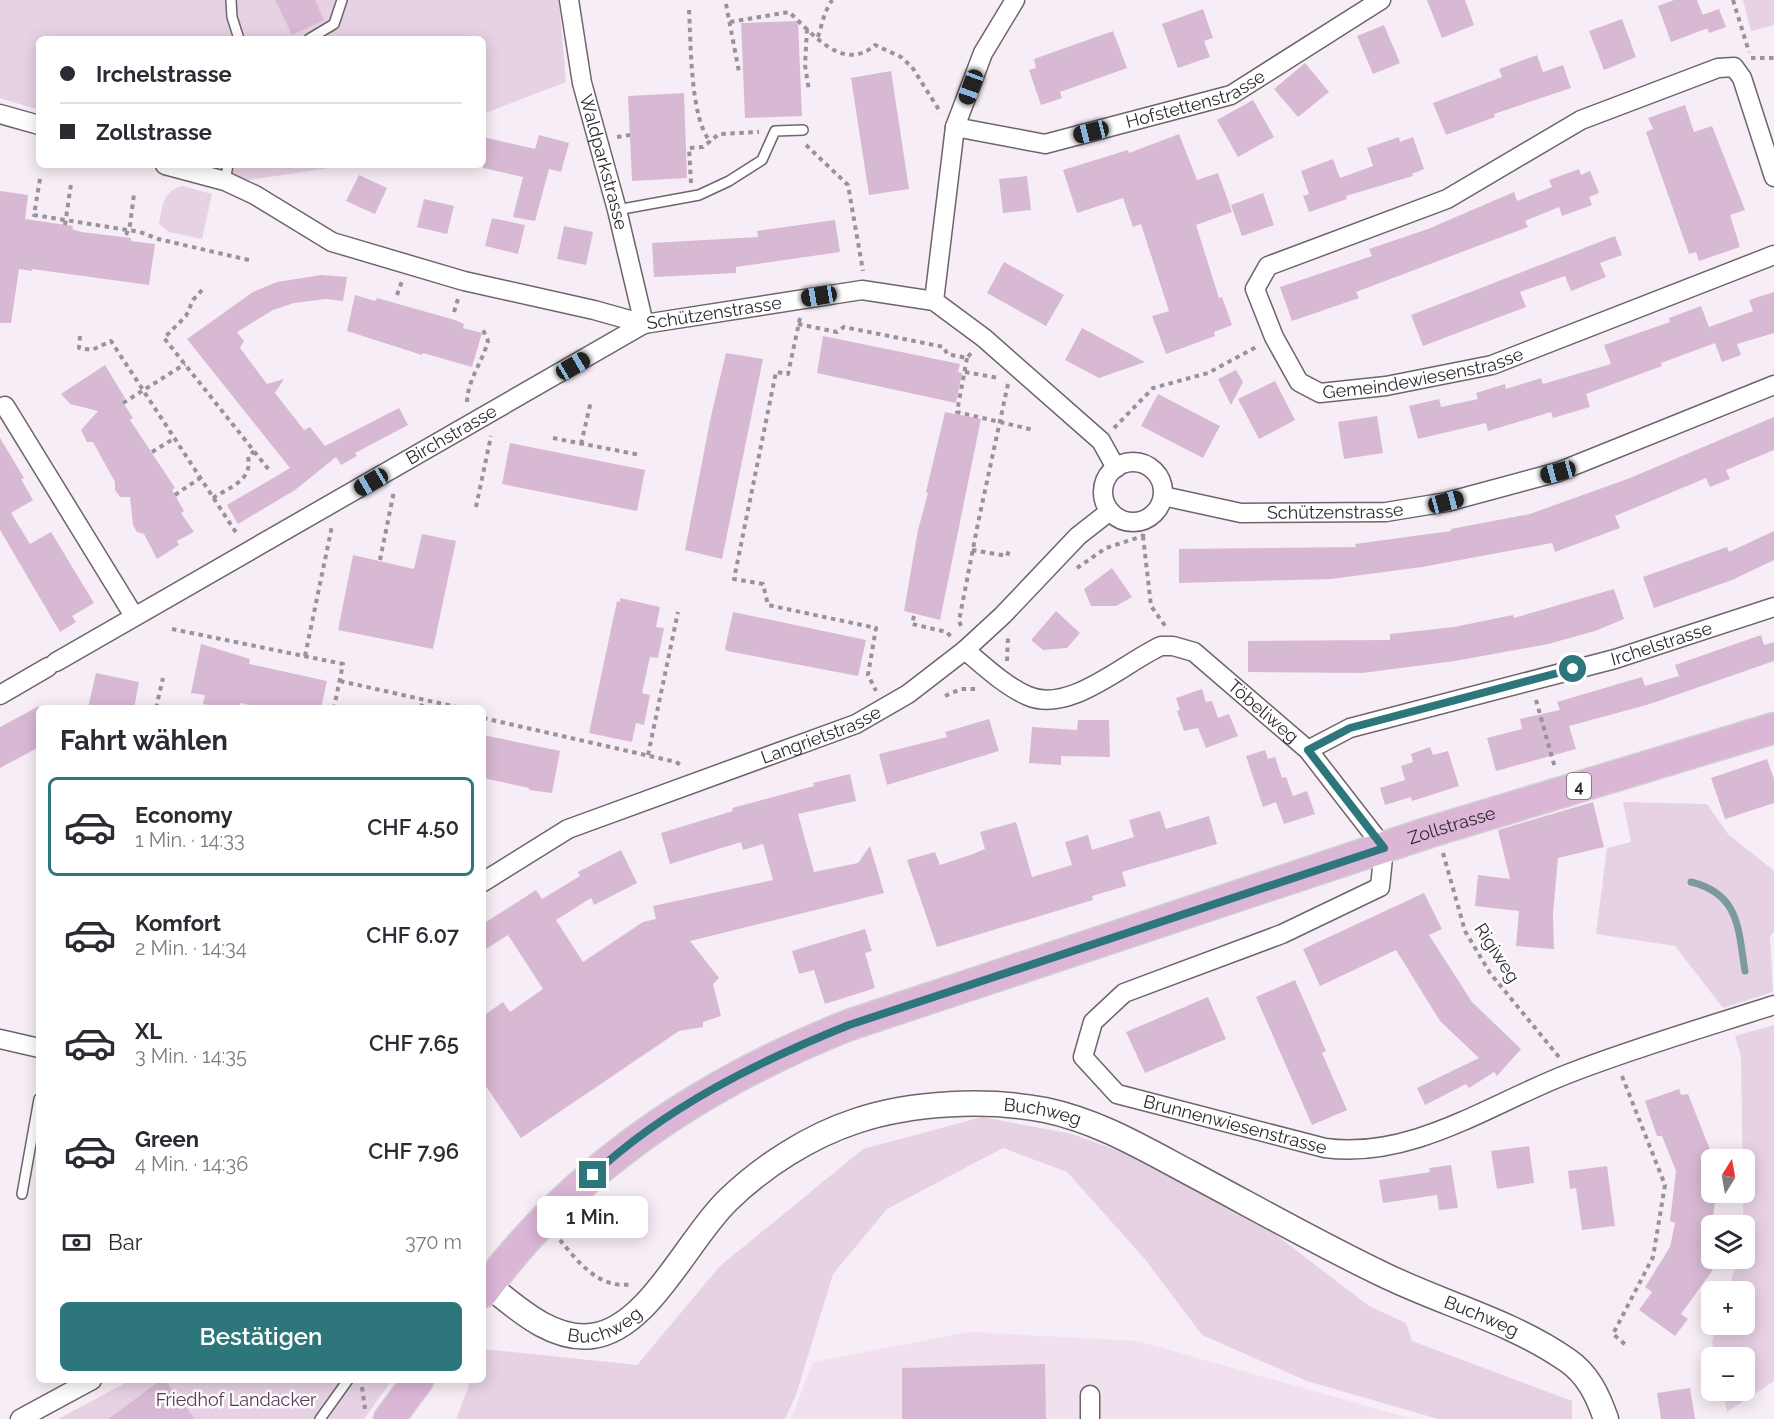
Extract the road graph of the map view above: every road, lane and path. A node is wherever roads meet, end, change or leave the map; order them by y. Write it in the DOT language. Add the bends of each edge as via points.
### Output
graph roads {
  1 [pos="231,0"];
  2 [pos="342,0"];
  3 [pos="569,0"];
  4 [pos="832,0"];
  5 [pos="1015,0"];
  6 [pos="1381,0"];
  7 [pos="1733,0"];
  8 [pos="726,4"];
  9 [pos="689,10"];
  10 [pos="730,22"];
  11 [pos="807,28"];
  12 [pos="238,36"];
  13 [pos="314,36"];
  14 [pos="818,38"];
  15 [pos="1774,58"];
  16 [pos="1742,63"];
  17 [pos="739,72"];
  18 [pos="809,91"];
  19 [pos="1,115"];
  20 [pos="36,124"];
  21 [pos="957,124"];
  22 [pos="803,130"];
  23 [pos="776,131"];
  24 [pos="711,142"];
  25 [pos="188,168"];
  26 [pos="227,173"];
  27 [pos="1774,177"];
  28 [pos="40,179"];
  29 [pos="71,184"];
  30 [pos="134,194"];
  31 [pos="691,196"];
  32 [pos="617,210"];
  33 [pos="65,222"];
  34 [pos="128,230"];
  35 [pos="126,235"];
  36 [pos="1774,255"];
  37 [pos="253,261"];
  38 [pos="202,290"];
  39 [pos="862,290"];
  40 [pos="798,300"];
  41 [pos="934,302"];
  42 [pos="644,324"];
  43 [pos="798,324"];
  44 [pos="483,330"];
  45 [pos="80,336"];
  46 [pos="1274,337"];
  47 [pos="984,338"];
  48 [pos="967,358"];
  49 [pos="185,364"];
  50 [pos="1015,366"];
  51 [pos="965,372"];
  52 [pos="1007,386"];
  53 [pos="1774,386"];
  54 [pos="144,389"];
  55 [pos="591,401"];
  56 [pos="123,403"];
  57 [pos="5,406"];
  58 [pos="488,414"];
  59 [pos="1000,421"];
  60 [pos="472,423"];
  61 [pos="1034,430"];
  62 [pos="175,438"];
  63 [pos="553,438"];
  64 [pos="1101,441"];
  65 [pos="581,444"];
  66 [pos="254,451"];
  67 [pos="152,452"];
  68 [pos="640,456"];
  69 [pos="1116,468"];
  70 [pos="269,470"];
  71 [pos="391,470"];
  72 [pos="200,478"];
  73 [pos="175,495"];
  74 [pos="1163,496"];
  75 [pos="213,498"];
  76 [pos="330,505"];
  77 [pos="476,507"];
  78 [pos="1110,511"];
  79 [pos="1144,528"];
  80 [pos="1010,547"];
  81 [pos="972,550"];
  82 [pos="249,551"];
  83 [pos="380,560"];
  84 [pos="1075,570"];
  85 [pos="1774,607"];
  86 [pos="678,612"];
  87 [pos="134,616"];
  88 [pos="914,616"];
  89 [pos="962,627"];
  90 [pos="172,628"];
  91 [pos="1015,629"];
  92 [pos="951,637"];
  93 [pos="1173,646"];
  94 [pos="965,650"];
  95 [pos="305,656"];
  96 [pos="994,674"];
  97 [pos="163,678"];
  98 [pos="1530,680"];
  99 [pos="340,681"];
  100 [pos="877,692"];
  101 [pos="0,695"];
  102 [pos="945,696"];
  103 [pos="423,699"];
  104 [pos="157,705"];
  105 [pos="335,705"];
  106 [pos="422,705"];
  107 [pos="448,705"];
  108 [pos="486,719"];
  109 [pos="1774,728"];
  110 [pos="1308,750"];
  111 [pos="648,755"];
  112 [pos="699,780"];
  113 [pos="1562,792"];
  114 [pos="1430,832"];
  115 [pos="1384,848"];
  116 [pos="486,880"];
  117 [pos="1774,1005"];
  118 [pos="0,1040"];
  119 [pos="36,1047"];
  120 [pos="1615,1058"];
  121 [pos="1570,1073"];
  122 [pos="36,1116"];
  123 [pos="22,1194"];
  124 [pos="486,1285"];
  125 [pos="486,1287"];
  126 [pos="1627,1346"];
  127 [pos="86,1383"];
  128 [pos="346,1383"];
  129 [pos="363,1383"];
  130 [pos="415,1383"];
  131 [pos="1090,1395"];
  132 [pos="377,1418"];
  133 [pos="20,1419"];
  134 [pos="320,1419"];
  135 [pos="1090,1419"];
  136 [pos="1606,1419"];
  1 -- 12 [label="lane"];
  2 -- 13 [label="lane" via="334,24"];
  3 -- 32 [label="street, Waldparkstrasse" via="582,83"];
  4 -- 14 [label="path"];
  5 -- 21 [label="street" via="983,53"];
  6 -- 21 [label="street, Hofstettenstrasse" via="1232,95 1045,144"];
  7 -- 16 [label="path"];
  8 -- 10 [label="path"];
  9 -- 24 [label="path" via="693,86 704,135"];
  10 -- 11 [label="path" via="789,12"];
  10 -- 17 [label="path"];
  11 -- 14 [label="path"];
  11 -- 18 [label="path" via="805,65"];
  14 -- 21 [label="path" via="834,52 855,57 875,45 901,57 912,67 935,108"];
  15 -- 16 [label="path"];
  16 -- 27 [label="street" via="1742,78"];
  16 -- 46 [label="street, Gemeindewiesenstrasse" via="1718,68 1581,120 1447,199 1268,266 1255,290"];
  19 -- 20 [label="street"];
  21 -- 41 [label="street"];
  22 -- 23 [label="lane"];
  22 -- 39 [label="path" via="803,142 848,185 863,265"];
  23 -- 24 [label="path" via="718,134"];
  23 -- 31 [label="lane" via="762,160 729,181"];
  24 -- 31 [label="path" via="689,148"];
  25 -- 26 [label="street, Schützenstrasse"];
  26 -- 42 [label="street, Schützenstrasse" via="255,195 332,242 464,282"];
  28 -- 33 [label="path" via="34,215"];
  29 -- 33 [label="path"];
  30 -- 34 [label="path"];
  31 -- 32 [label="lane"];
  32 -- 42 [label="street, Waldparkstrasse"];
  33 -- 34 [label="path"];
  34 -- 35 [label="path"];
  34 -- 37 [label="path"];
  36 -- 46 [label="street, Gemeindewiesenstrasse" via="1492,365 1386,386 1320,393 1299,382"];
  38 -- 49 [label="path" via="186,316 164,338"];
  39 -- 40 [label="street, Schützenstrasse"];
  39 -- 41 [label="street, Schützenstrasse"];
  40 -- 42 [label="street, Schützenstrasse"];
  40 -- 43 [label="path"];
  41 -- 47 [label="street, Schützenstrasse"];
  42 -- 58 [label="street, Birchstrasse"];
  43 -- 48 [label="path" via="837,332 844,327 944,347 947,354"];
  43 -- 100 [label="path" via="788,374 776,372 734,579 763,584 768,605 876,628 868,675"];
  44 -- 60 [label="path" via="488,341 468,389 467,409"];
  45 -- 54 [label="path" via="79,348 92,350 111,341"];
  46 -- 64 [label="path" via="1208,373 1153,388"];
  47 -- 48 [label="path"];
  47 -- 50 [label="street, Schützenstrasse"];
  48 -- 51 [label="path"];
  49 -- 54 [label="path"];
  49 -- 66 [label="path"];
  50 -- 52 [label="path"];
  50 -- 64 [label="street, Schützenstrasse"];
  51 -- 52 [label="path" via="1000,378"];
  51 -- 59 [label="path" via="957,411"];
  52 -- 59 [label="path"];
  53 -- 74 [label="street, Schützenstrasse" via="1558,472 1446,502 1386,512 1241,513"];
  54 -- 56 [label="path"];
  54 -- 62 [label="path"];
  55 -- 65 [label="path"];
  57 -- 87 [label="street"];
  58 -- 60 [label="street, Birchstrasse"];
  58 -- 77 [label="path" via="492,432"];
  59 -- 61 [label="path"];
  59 -- 81 [label="path"];
  60 -- 71 [label="street, Birchstrasse"];
  62 -- 67 [label="path"];
  62 -- 72 [label="path"];
  63 -- 65 [label="path"];
  64 -- 69 [label="street, Schützenstrasse"];
  65 -- 68 [label="path"];
  66 -- 70 [label="path"];
  66 -- 75 [label="path" via="248,457 246,478"];
  69 -- 74 [label="street" via="1135,462 1144,464 1159,477"];
  69 -- 78 [label="street" via="1105,483"];
  71 -- 76 [label="street, Birchstrasse"];
  71 -- 83 [label="path" via="395,484"];
  72 -- 73 [label="path"];
  72 -- 75 [label="path"];
  74 -- 79 [label="street"];
  75 -- 82 [label="path"];
  76 -- 82 [label="street, Birchstrasse"];
  76 -- 95 [label="path" via="334,519"];
  78 -- 79 [label="street"];
  78 -- 94 [label="street, Langrietstrasse" via="1078,536"];
  79 -- 84 [label="path"];
  79 -- 93 [label="path" via="1151,606 1167,628"];
  80 -- 81 [label="path" via="1007,556"];
  81 -- 89 [label="path" via="959,621"];
  82 -- 87 [label="street, Birchstrasse"];
  85 -- 98 [label="street, Irchelstrasse" via="1615,659"];
  86 -- 111 [label="path"];
  87 -- 101 [label="street, Birchstrasse"];
  88 -- 92 [label="path" via="912,624 946,632"];
  90 -- 95 [label="path"];
  91 -- 96 [label="path" via="1007,637 1009,659"];
  93 -- 96 [label="street" via="1148,652 1066,698 1029,697"];
  93 -- 110 [label="street, Töbeliweg" via="1194,652"];
  94 -- 96 [label="street"];
  94 -- 112 [label="street, Langrietstrasse" via="931,678 856,724"];
  95 -- 99 [label="path" via="343,664"];
  96 -- 102 [label="path" via="981,688 961,689"];
  97 -- 104 [label="path"];
  98 -- 110 [label="street, Irchelstrasse" via="1350,728"];
  98 -- 113 [label="path"];
  99 -- 103 [label="path"];
  99 -- 105 [label="path"];
  103 -- 106 [label="path"];
  103 -- 107 [label="path"];
  108 -- 111 [label="path"];
  109 -- 113 [label="main road, Zollstrasse / 4"];
  110 -- 115 [label="street, Töbeliweg"];
  111 -- 112 [label="path" via="676,762"];
  112 -- 116 [label="street, Langrietstrasse" via="568,829"];
  113 -- 114 [label="main road, Zollstrasse / 4"];
  114 -- 115 [label="main road, Zollstrasse / 4"];
  114 -- 121 [label="path, Rigiweg" via="1443,853 1465,931 1490,973"];
  115 -- 121 [label="street, Brunnenwiesenstrasse" via="1380,887 1282,934 1124,993 1093,1022 1083,1057 1117,1094 1325,1148 1350,1151 1377,1150 1418,1138"];
  115 -- 124 [label="main road, Zollstrasse / 4" via="849,1025 803,1044 664,1118 610,1160 544,1221"];
  117 -- 120 [label="street, Brunnenwiesenstrasse"];
  118 -- 119 [label="street"];
  120 -- 121 [label="street, Brunnenwiesenstrasse"];
  120 -- 126 [label="path" via="1665,1185 1653,1257 1613,1334"];
  122 -- 123 [label="lane"];
  125 -- 136 [label="street, Buchweg" via="554,1330 589,1337 609,1333 646,1305 728,1200 792,1150 857,1120 929,1106 992,1104 1046,1110 1101,1126 1383,1275 1543,1344 1572,1362 1594,1388"];
  127 -- 133 [label="street"];
  128 -- 134 [label="lane"];
  129 -- 132 [label="path"];
  130 -- 132 [label="main road"];
  131 -- 135 [label="street"];
}
